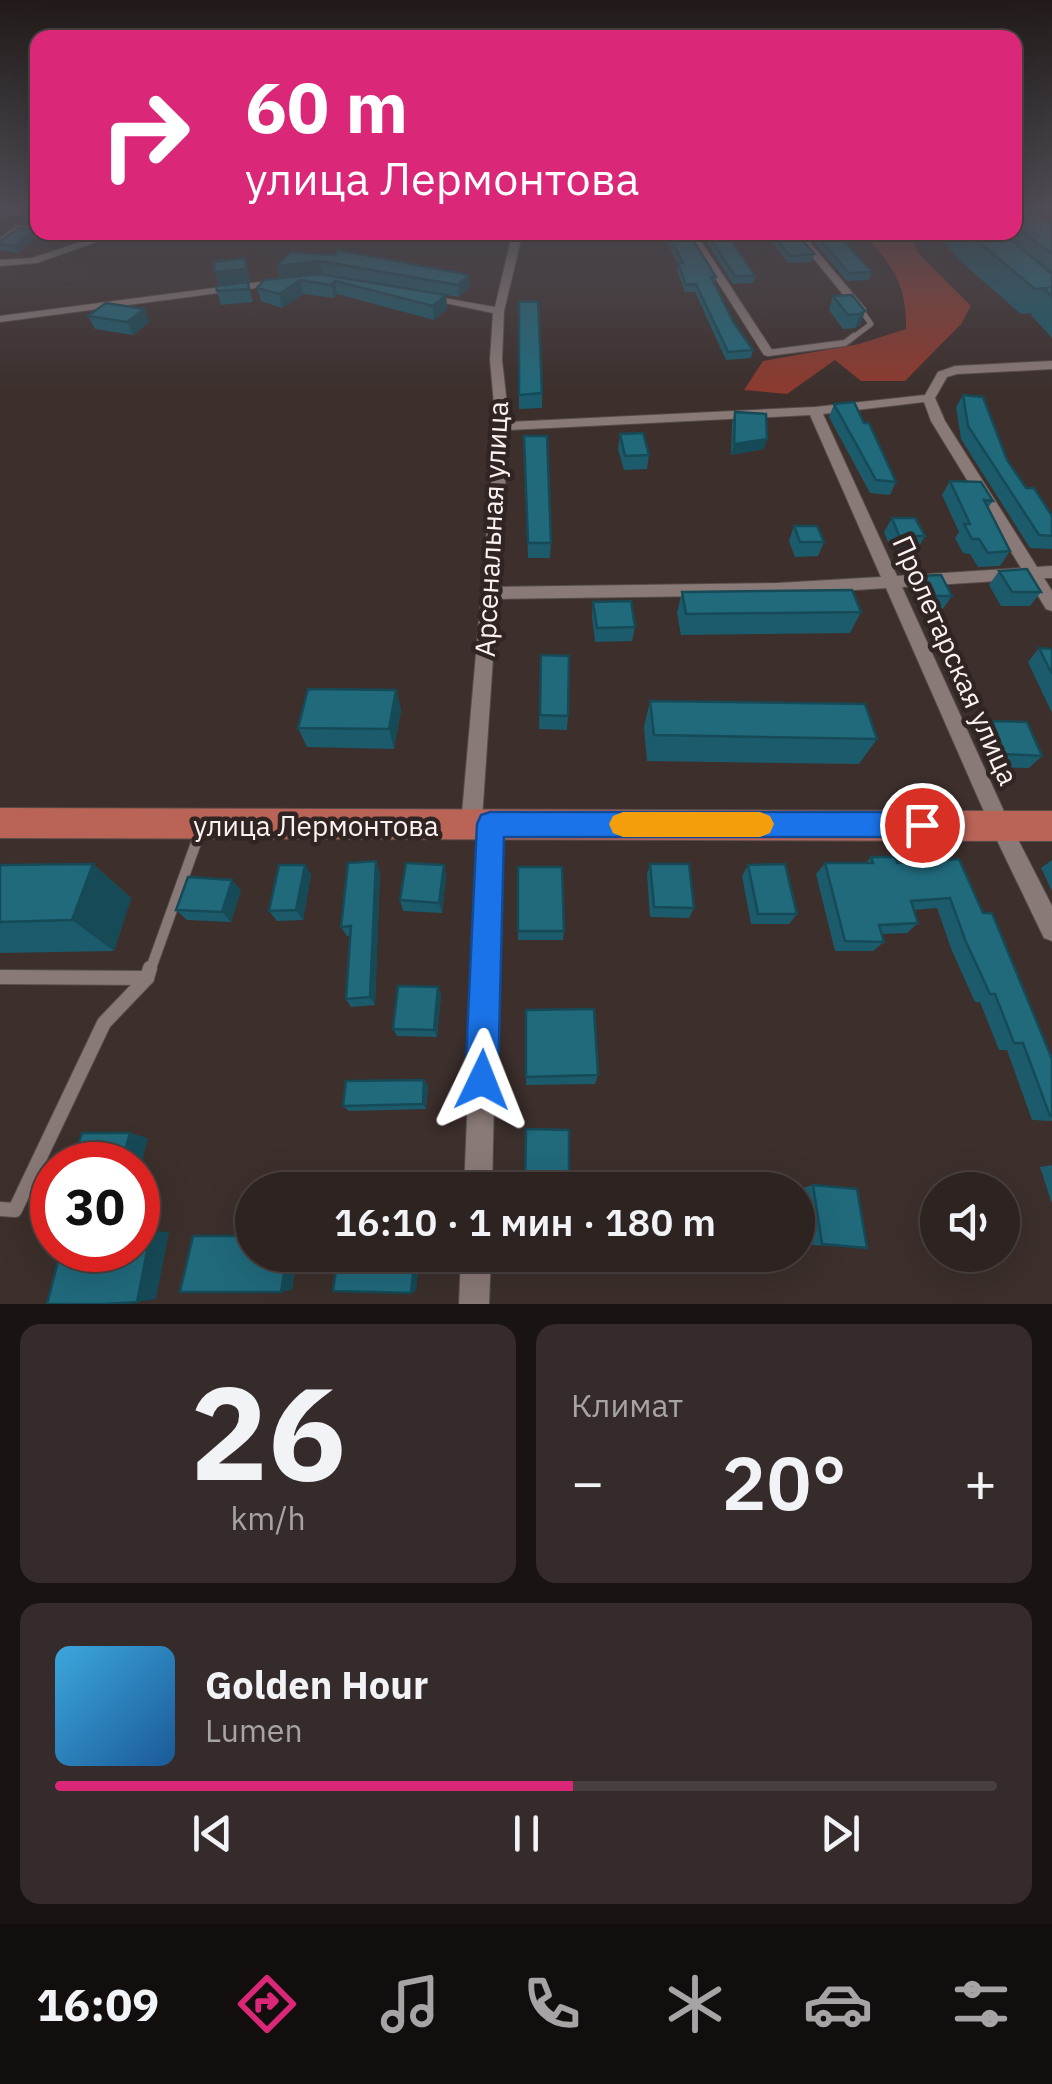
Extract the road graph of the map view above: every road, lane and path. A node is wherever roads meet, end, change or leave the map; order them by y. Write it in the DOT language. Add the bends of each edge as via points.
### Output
graph roads {
  1 [pos="509,271"];
  2 [pos="715,271"];
  3 [pos="828,271"];
  4 [pos="296,282"];
  5 [pos="420,297"];
  6 [pos="499,311"];
  7 [pos="862,311"];
  8 [pos="0,319"];
  9 [pos="768,353"];
  10 [pos="1052,365"];
  11 [pos="929,398"];
  12 [pos="814,410"];
  13 [pos="503,426"];
  14 [pos="1052,572"];
  15 [pos="1029,573"];
  16 [pos="889,581"];
  17 [pos="490,593"];
  18 [pos="1052,605"];
  19 [pos="0,823"];
  20 [pos="481,825"];
  21 [pos="1000,825"];
  22 [pos="202,826"];
  23 [pos="1052,826"];
  24 [pos="1052,930"];
  25 [pos="0,978"];
  26 [pos="147,978"];
  27 [pos="478,1172"];
  28 [pos="0,1210"];
  29 [pos="475,1272"];
  30 [pos="474,1304"];
  1 -- 6 [label="street, Арсенальная улица"];
  2 -- 9 [label="street"];
  3 -- 7 [label="street"];
  4 -- 8 [label="street"];
  5 -- 6 [label="street"];
  6 -- 13 [label="street, Арсенальная улица"];
  7 -- 9 [label="lane" via="870,324 845,343"];
  10 -- 11 [label="street" via="956,370 942,376"];
  11 -- 12 [label="street"];
  11 -- 15 [label="street"];
  12 -- 13 [label="street"];
  12 -- 16 [label="street, Пролетарская улица"];
  13 -- 17 [label="street, Арсенальная улица"];
  14 -- 15 [label="street"];
  15 -- 16 [label="street"];
  15 -- 18 [label="street"];
  16 -- 17 [label="street" via="778,590"];
  16 -- 21 [label="street, Пролетарская улица"];
  17 -- 20 [label="street, Арсенальная улица"];
  19 -- 22 [label="main road, улица Лермонтова"];
  20 -- 21 [label="main road, улица Лермонтова"];
  20 -- 22 [label="main road, улица Лермонтова"];
  20 -- 27 [label="street, Арсенальная улица"];
  21 -- 23 [label="main road, улица Лермонтова"];
  21 -- 24 [label="street, Пролетарская улица"];
  22 -- 26 [label="lane"];
  25 -- 26 [label="lane"];
  26 -- 28 [label="lane" via="104,1023 15,1210"];
  29 -- 30 [label="street"];
}
